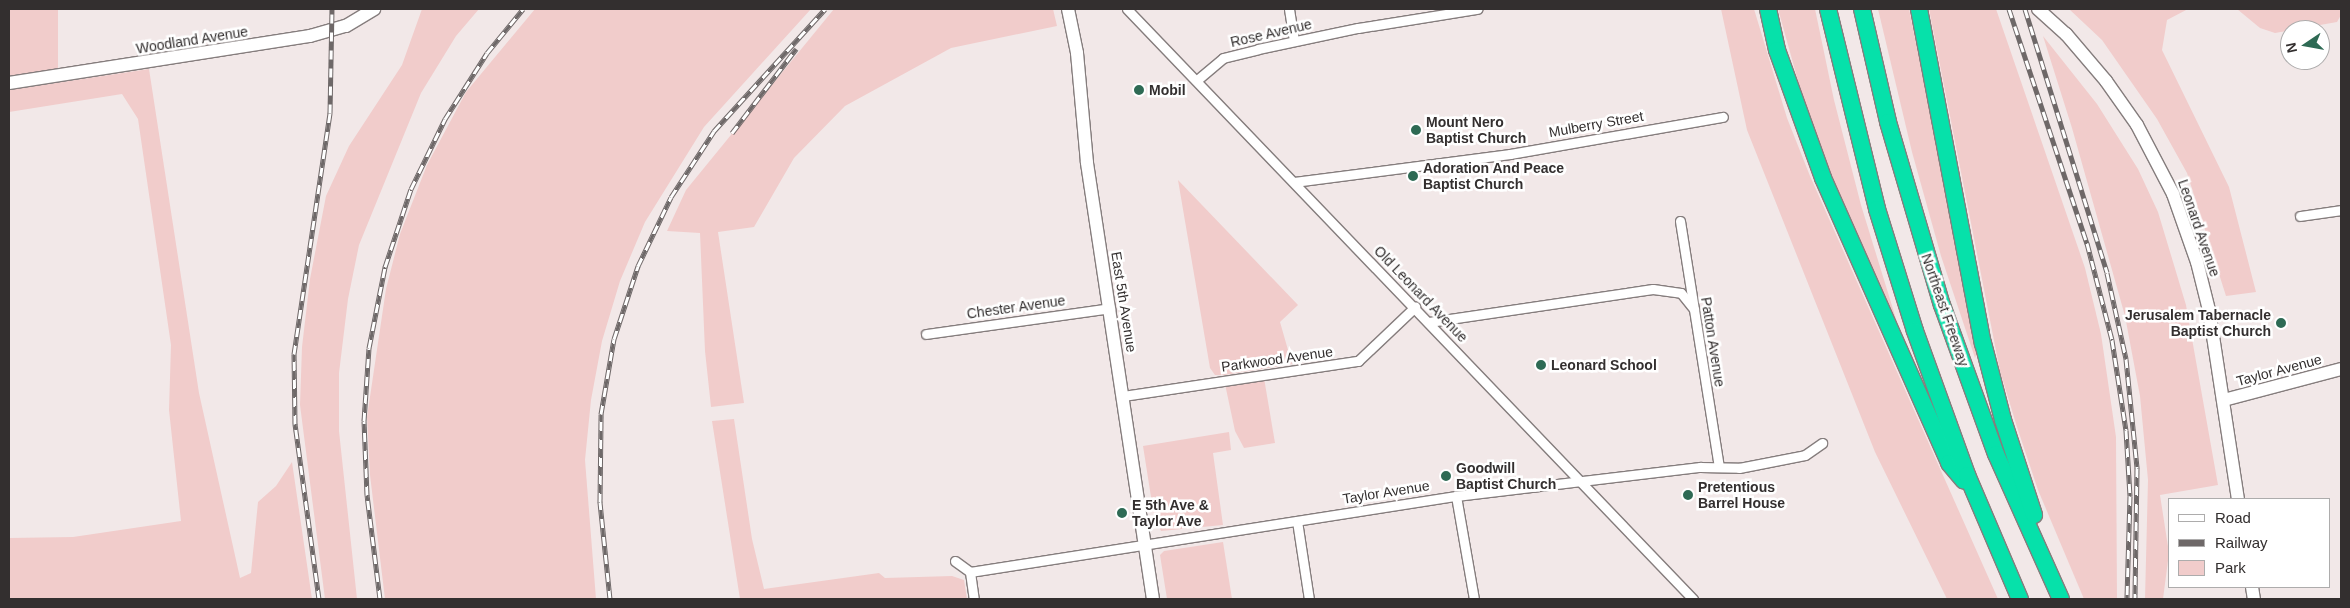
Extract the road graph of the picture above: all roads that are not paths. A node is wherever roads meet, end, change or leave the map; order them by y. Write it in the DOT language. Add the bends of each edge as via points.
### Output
graph roads {
  1 [pos="374,9"];
  2 [pos="1068,9"];
  3 [pos="1127,9"];
  4 [pos="1290,9"];
  5 [pos="1477,9"];
  6 [pos="1828,9"];
  7 [pos="1862,9"];
  8 [pos="1919,9"];
  9 [pos="2040,10"];
  10 [pos="1769,14"];
  11 [pos="1294,41"];
  12 [pos="1197,80"];
  13 [pos="9,83"];
  14 [pos="1723,117"];
  15 [pos="1294,182"];
  16 [pos="2341,210"];
  17 [pos="2300,216"];
  18 [pos="1680,221"];
  19 [pos="1110,308"];
  20 [pos="1415,308"];
  21 [pos="1694,309"];
  22 [pos="1429,322"];
  23 [pos="926,334"];
  24 [pos="2341,369"];
  25 [pos="1123,396"];
  26 [pos="2224,400"];
  27 [pos="1822,443"];
  28 [pos="1719,467"];
  29 [pos="1581,481"];
  30 [pos="1456,496"];
  31 [pos="2238,498"];
  32 [pos="1977,499"];
  33 [pos="1297,520"];
  34 [pos="1145,543"];
  35 [pos="955,561"];
  36 [pos="970,572"];
  37 [pos="974,599"];
  38 [pos="1153,599"];
  39 [pos="1309,599"];
  40 [pos="1474,599"];
  41 [pos="1693,599"];
  42 [pos="2020,599"];
  43 [pos="2062,599"];
  1 -- 13 [label="main road, Woodland Avenue" via="346,26 310,36"];
  2 -- 19 [label="main road, East 5th Avenue" via="1077,53 1086,163"];
  3 -- 12 [label="street, Old Leonard Avenue"];
  4 -- 11 [label="street"];
  5 -- 11 [label="street, Rose Avenue"];
  6 -- 32 [label="highway" via="1886,242 1925,360"];
  7 -- 43 [label="highway, Northeast Freeway" via="1888,122 1945,312 1996,454"];
  8 -- 43 [label="highway" via="1987,361"];
  9 -- 26 [label="main road, Leonard Avenue" via="2084,54 2116,94 2151,150 2173,194 2204,286"];
  10 -- 32 [label="highway" via="1796,106 1841,219 1950,463"];
  11 -- 12 [label="street, Rose Avenue" via="1223,58"];
  12 -- 15 [label="street, Old Leonard Avenue"];
  14 -- 15 [label="street, Mulberry Street" via="1510,154"];
  15 -- 20 [label="street, Old Leonard Avenue"];
  16 -- 17 [label="street"];
  18 -- 21 [label="street, Patton Avenue"];
  19 -- 23 [label="street, Chester Avenue"];
  19 -- 25 [label="main road, East 5th Avenue"];
  20 -- 22 [label="street, Old Leonard Avenue"];
  20 -- 25 [label="street, Parkwood Avenue" via="1358,361"];
  21 -- 22 [label="street" via="1681,293 1653,289"];
  21 -- 28 [label="street, Patton Avenue"];
  22 -- 29 [label="street, Old Leonard Avenue"];
  24 -- 26 [label="main road, Taylor Avenue"];
  25 -- 34 [label="main road, East 5th Avenue"];
  26 -- 31 [label="main road, Leonard Avenue"];
  27 -- 28 [label="street, Taylor Avenue" via="1805,456 1785,461 1739,468"];
  28 -- 29 [label="street, Taylor Avenue"];
  29 -- 30 [label="street, Taylor Avenue"];
  29 -- 41 [label="street, Old Leonard Avenue"];
  30 -- 33 [label="street, Taylor Avenue"];
  30 -- 40 [label="street"];
  32 -- 42 [label="highway"];
  33 -- 34 [label="street, Taylor Avenue"];
  33 -- 39 [label="street"];
  34 -- 36 [label="street, Taylor Avenue"];
  34 -- 38 [label="main road, East 5th Avenue"];
  35 -- 36 [label="street"];
  36 -- 37 [label="street"];
}
